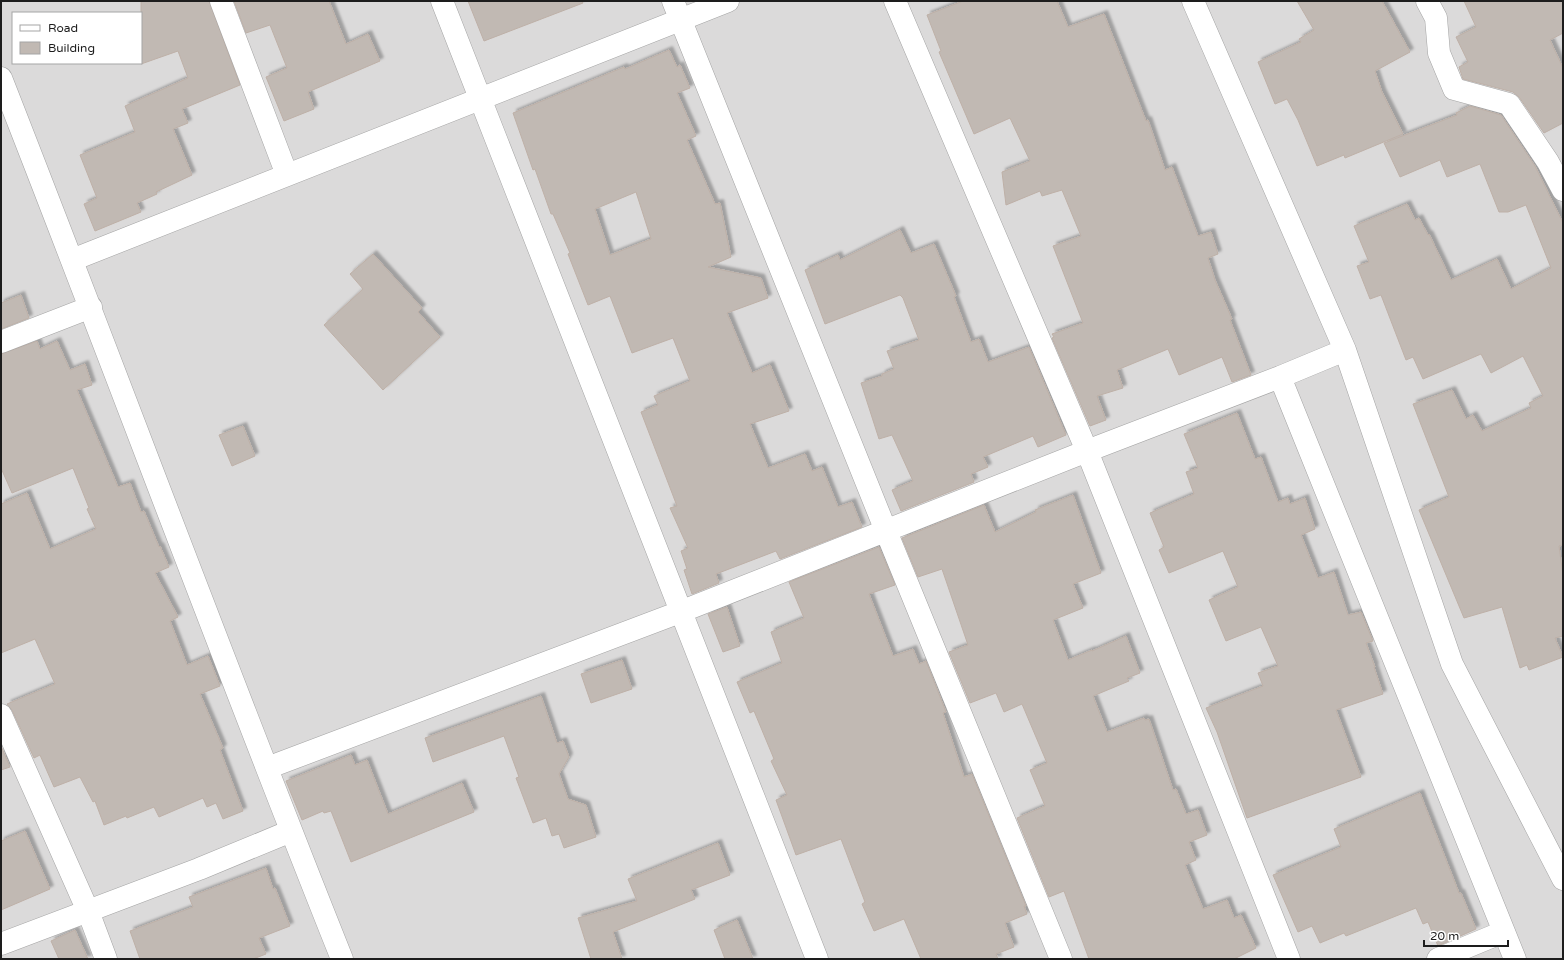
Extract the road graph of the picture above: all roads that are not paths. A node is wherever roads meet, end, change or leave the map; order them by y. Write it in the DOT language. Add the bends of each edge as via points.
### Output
graph roads {
  1 [pos="221,1"];
  2 [pos="442,1"];
  3 [pos="728,1"];
  4 [pos="895,1"];
  5 [pos="1193,1"];
  6 [pos="1427,1"];
  7 [pos="677,11"];
  8 [pos="1,78"];
  9 [pos="480,99"];
  10 [pos="287,176"];
  11 [pos="1563,190"];
  12 [pos="72,260"];
  13 [pos="91,307"];
  14 [pos="1,342"];
  15 [pos="1345,350"];
  16 [pos="1280,378"];
  17 [pos="1087,450"];
  18 [pos="886,531"];
  19 [pos="680,612"];
  20 [pos="1,715"];
  21 [pos="268,768"];
  22 [pos="291,831"];
  23 [pos="1563,879"];
  24 [pos="88,911"];
  25 [pos="1503,932"];
  26 [pos="1,944"];
  27 [pos="106,959"];
  28 [pos="342,959"];
  29 [pos="817,959"];
  30 [pos="1061,959"];
  31 [pos="1290,959"];
  32 [pos="1438,959"];
  33 [pos="1514,959"];
  1 -- 10 [label="street"];
  2 -- 9 [label="street"];
  3 -- 7 [label="street"];
  4 -- 17 [label="street"];
  5 -- 15 [label="street"];
  6 -- 11 [label="street" via="1436,18 1439,53 1454,89 1509,104 1548,162"];
  7 -- 9 [label="street"];
  7 -- 18 [label="street"];
  8 -- 12 [label="street"];
  9 -- 10 [label="street"];
  9 -- 19 [label="street"];
  10 -- 12 [label="street"];
  12 -- 13 [label="street"];
  13 -- 14 [label="street"];
  13 -- 21 [label="street"];
  15 -- 16 [label="street"];
  15 -- 23 [label="street" via="1452,664"];
  16 -- 17 [label="street"];
  16 -- 25 [label="street"];
  17 -- 18 [label="street"];
  17 -- 31 [label="street"];
  18 -- 19 [label="street"];
  18 -- 30 [label="street"];
  19 -- 21 [label="street"];
  19 -- 29 [label="street"];
  20 -- 24 [label="street"];
  21 -- 22 [label="street"];
  22 -- 24 [label="street"];
  22 -- 28 [label="street"];
  24 -- 26 [label="street"];
  24 -- 27 [label="street"];
  25 -- 32 [label="street"];
  25 -- 33 [label="street"];
}
